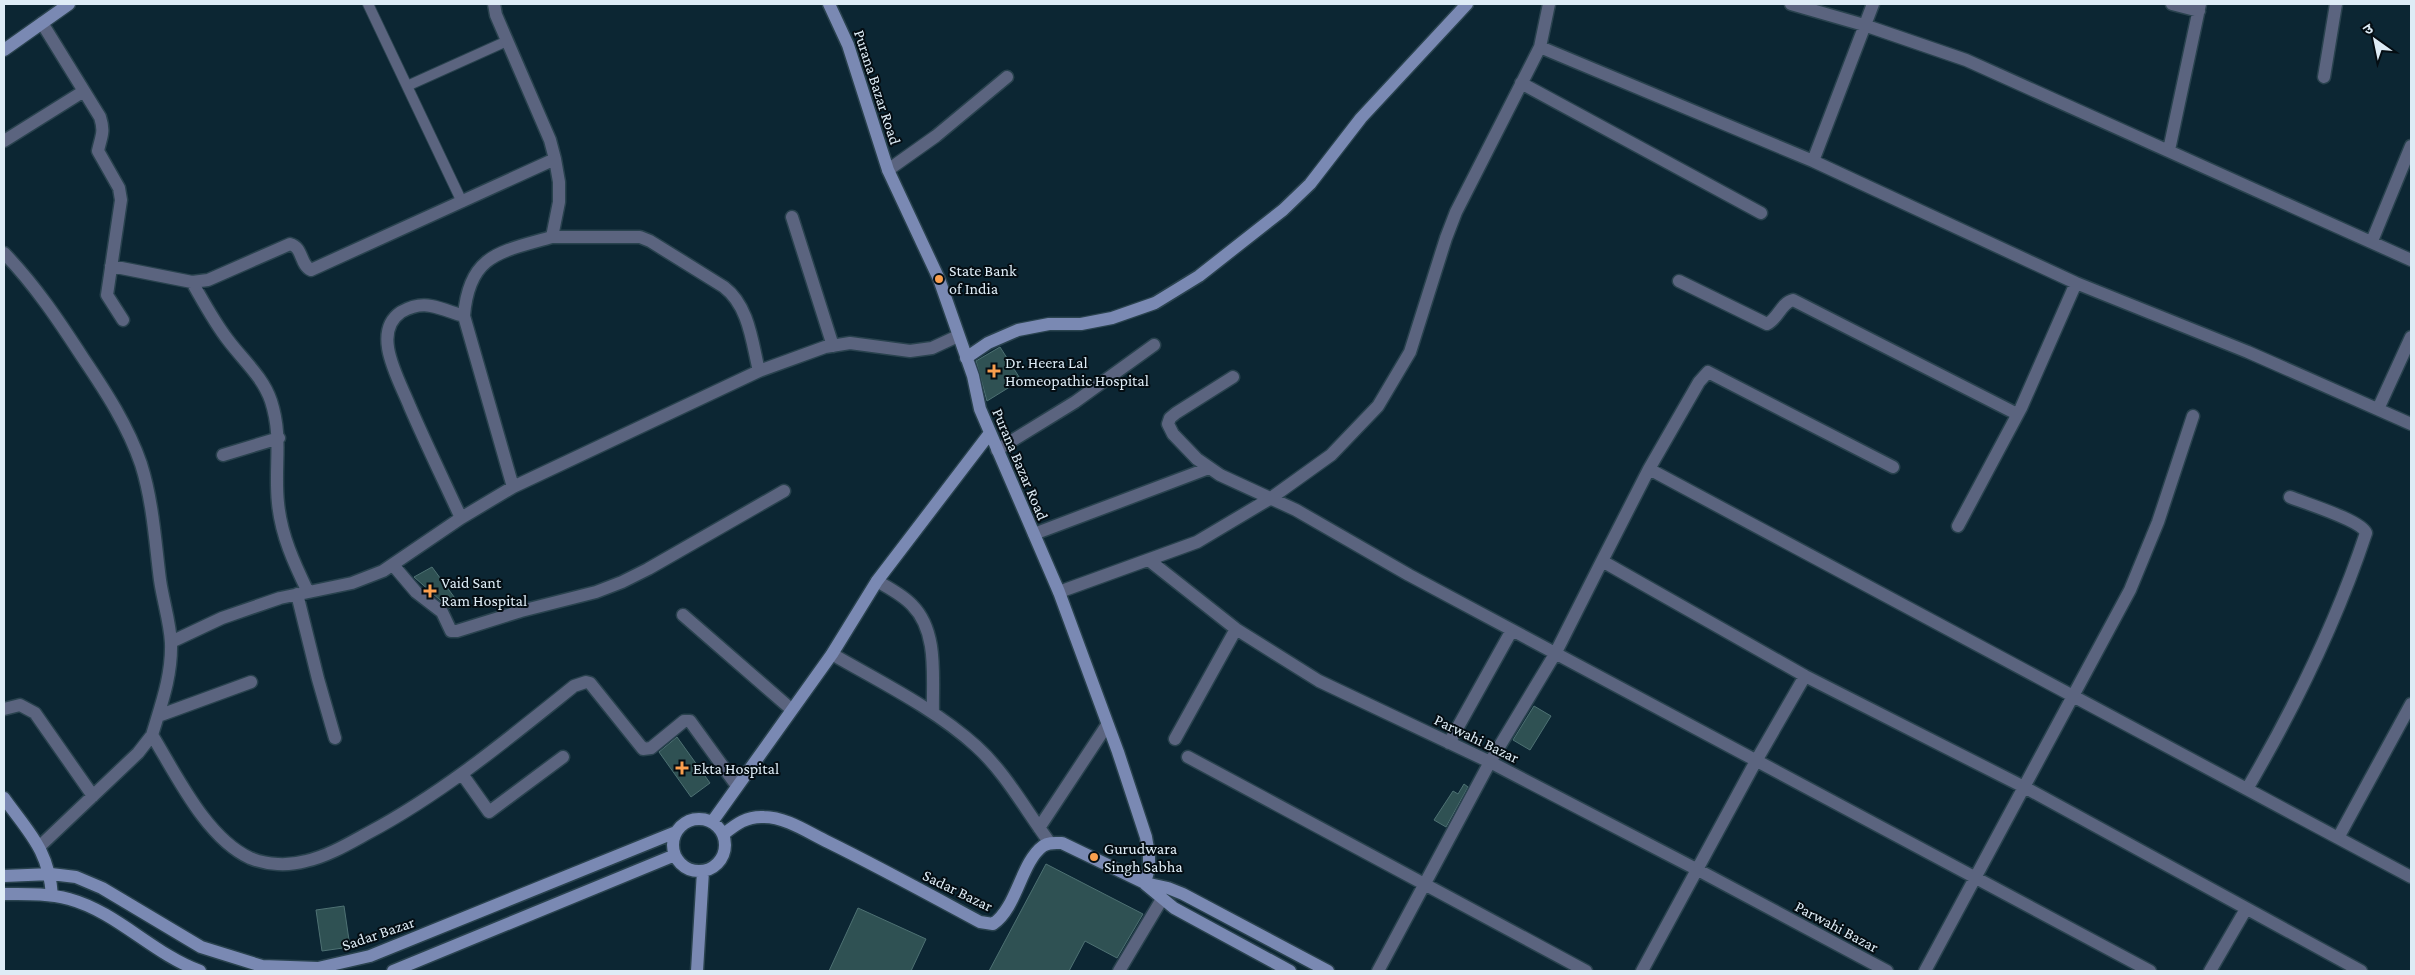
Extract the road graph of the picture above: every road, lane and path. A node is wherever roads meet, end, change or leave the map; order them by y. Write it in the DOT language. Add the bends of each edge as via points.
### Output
graph roads {
  1 [pos="69,4"];
  2 [pos="368,4"];
  3 [pos="494,4"];
  4 [pos="1466,4"];
  5 [pos="1549,4"];
  6 [pos="1791,4"];
  7 [pos="1873,4"];
  8 [pos="2172,4"];
  9 [pos="2336,4"];
  10 [pos="831,5"];
  11 [pos="2199,7"];
  12 [pos="42,23"];
  13 [pos="1864,25"];
  14 [pos="507,41"];
  15 [pos="1540,48"];
  16 [pos="4,50"];
  17 [pos="1007,77"];
  18 [pos="2324,77"];
  19 [pos="1521,84"];
  20 [pos="407,86"];
  21 [pos="84,91"];
  22 [pos="4,141"];
  23 [pos="2411,146"];
  24 [pos="2169,150"];
  25 [pos="555,159"];
  26 [pos="1812,161"];
  27 [pos="888,170"];
  28 [pos="462,202"];
  29 [pos="1761,213"];
  30 [pos="792,217"];
  31 [pos="552,237"];
  32 [pos="2372,242"];
  33 [pos="4,253"];
  34 [pos="2411,260"];
  35 [pos="111,266"];
  36 [pos="1679,281"];
  37 [pos="192,282"];
  38 [pos="2076,284"];
  39 [pos="464,316"];
  40 [pos="123,320"];
  41 [pos="958,336"];
  42 [pos="2411,337"];
  43 [pos="1154,345"];
  44 [pos="833,346"];
  45 [pos="966,358"];
  46 [pos="759,371"];
  47 [pos="1233,377"];
  48 [pos="2378,409"];
  49 [pos="2016,414"];
  50 [pos="2193,416"];
  51 [pos="2411,424"];
  52 [pos="990,433"];
  53 [pos="279,438"];
  54 [pos="997,450"];
  55 [pos="223,455"];
  56 [pos="1893,467"];
  57 [pos="1209,468"];
  58 [pos="1649,469"];
  59 [pos="513,487"];
  60 [pos="784,491"];
  61 [pos="2290,497"];
  62 [pos="1271,498"];
  63 [pos="461,518"];
  64 [pos="1958,526"];
  65 [pos="1034,534"];
  66 [pos="1150,561"];
  67 [pos="1602,561"];
  68 [pos="393,566"];
  69 [pos="877,581"];
  70 [pos="1059,592"];
  71 [pos="303,593"];
  72 [pos="683,615"];
  73 [pos="1236,629"];
  74 [pos="1512,630"];
  75 [pos="171,642"];
  76 [pos="832,654"];
  77 [pos="1555,654"];
  78 [pos="1804,676"];
  79 [pos="251,682"];
  80 [pos="2072,696"];
  81 [pos="2411,704"];
  82 [pos="4,709"];
  83 [pos="791,709"];
  84 [pos="933,713"];
  85 [pos="158,716"];
  86 [pos="1107,725"];
  87 [pos="152,735"];
  88 [pos="335,738"];
  89 [pos="1175,739"];
  90 [pos="1449,743"];
  91 [pos="563,757"];
  92 [pos="1188,757"];
  93 [pos="1756,761"];
  94 [pos="1490,762"];
  95 [pos="462,774"];
  96 [pos="737,786"];
  97 [pos="2026,788"];
  98 [pos="2247,789"];
  99 [pos="93,796"];
  100 [pos="4,798"];
  101 [pos="712,822"];
  102 [pos="1038,828"];
  103 [pos="676,832"];
  104 [pos="724,834"];
  105 [pos="2338,838"];
  106 [pos="1050,843"];
  107 [pos="40,848"];
  108 [pos="675,855"];
  109 [pos="1698,870"];
  110 [pos="702,871"];
  111 [pos="51,874"];
  112 [pos="4,876"];
  113 [pos="2411,877"];
  114 [pos="1976,878"];
  115 [pos="1145,883"];
  116 [pos="1426,885"];
  117 [pos="4,894"];
  118 [pos="52,896"];
  119 [pos="1162,900"];
  120 [pos="2246,909"];
  121 [pos="333,968"];
  122 [pos="200,971"];
  123 [pos="393,971"];
  124 [pos="697,971"];
  125 [pos="1119,971"];
  126 [pos="1290,971"];
  127 [pos="1328,971"];
  128 [pos="1378,971"];
  129 [pos="1586,971"];
  130 [pos="1642,971"];
  131 [pos="1887,971"];
  132 [pos="1925,971"];
  133 [pos="2150,971"];
  134 [pos="2210,971"];
  135 [pos="2360,971"];
  1 -- 12 [label="street"];
  2 -- 20 [label="lane"];
  3 -- 14 [label="street"];
  4 -- 45 [label="street" via="1361,118 1310,184 1283,210 1199,276 1155,303 1112,318 1018,330 988,343"];
  5 -- 15 [label="street"];
  6 -- 13 [label="street"];
  7 -- 13 [label="street"];
  8 -- 11 [label="street"];
  9 -- 18 [label="street"];
  10 -- 27 [label="street, Purana Bazar Road" via="848,45"];
  11 -- 24 [label="street"];
  12 -- 16 [label="street"];
  12 -- 21 [label="street"];
  13 -- 24 [label="street" via="1966,60"];
  13 -- 26 [label="street"];
  14 -- 20 [label="lane"];
  14 -- 25 [label="street" via="550,140"];
  15 -- 19 [label="street"];
  15 -- 26 [label="street"];
  17 -- 27 [label="street" via="936,136"];
  19 -- 29 [label="street"];
  19 -- 62 [label="street" via="1456,212 1410,352 1392,384 1378,406 1331,455"];
  20 -- 28 [label="lane"];
  21 -- 22 [label="street"];
  21 -- 35 [label="street" via="100,117 104,136 98,151 119,188 121,200"];
  23 -- 32 [label="street"];
  24 -- 32 [label="street"];
  25 -- 28 [label="street"];
  25 -- 31 [label="street" via="559,202"];
  26 -- 38 [label="street"];
  27 -- 41 [label="street, Purana Bazar Road" via="939,279"];
  28 -- 37 [label="street" via="311,270 306,267 298,249 290,244 208,280"];
  30 -- 44 [label="street"];
  31 -- 39 [label="street" via="507,250 477,269 467,292"];
  31 -- 46 [label="street" via="640,237 724,287 733,294 745,316"];
  32 -- 34 [label="street"];
  33 -- 75 [label="street" via="28,278 55,315 126,428 141,464 152,511"];
  35 -- 37 [label="street"];
  35 -- 40 [label="street" via="107,295"];
  36 -- 49 [label="street" via="1766,324 1793,300"];
  37 -- 53 [label="street" via="226,338 261,380 270,399"];
  38 -- 48 [label="street" via="2248,352"];
  38 -- 49 [label="street"];
  39 -- 59 [label="street"];
  39 -- 63 [label="street" via="430,305 412,307 396,316 389,327 387,340 418,425"];
  41 -- 44 [label="street" via="932,348 910,351 850,343"];
  41 -- 45 [label="street, Purana Bazar Road"];
  42 -- 48 [label="street"];
  43 -- 54 [label="street" via="1075,402"];
  44 -- 46 [label="street"];
  45 -- 52 [label="street, Purana Bazar Road"];
  46 -- 59 [label="street"];
  47 -- 57 [label="street" via="1176,413 1168,424 1173,434"];
  48 -- 51 [label="street"];
  49 -- 64 [label="street"];
  50 -- 80 [label="street" via="2158,522 2130,590"];
  52 -- 54 [label="street, Purana Bazar Road"];
  52 -- 69 [label="street"];
  53 -- 55 [label="street"];
  53 -- 71 [label="street" via="278,502 283,533"];
  54 -- 65 [label="street, Purana Bazar Road"];
  56 -- 58 [label="street" via="1711,372 1704,373"];
  57 -- 62 [label="street"];
  57 -- 65 [label="street"];
  58 -- 67 [label="street"];
  58 -- 80 [label="street"];
  59 -- 63 [label="street"];
  60 -- 68 [label="street" via="622,582 457,631 451,630 442,612 416,592"];
  61 -- 98 [label="street" via="2363,527 2366,532 2328,637 2282,729"];
  62 -- 66 [label="street" via="1197,542"];
  62 -- 74 [label="street"];
  63 -- 68 [label="street"];
  65 -- 70 [label="street, Purana Bazar Road"];
  66 -- 70 [label="street"];
  66 -- 73 [label="street, Parwahi Bazar"];
  67 -- 77 [label="street"];
  67 -- 78 [label="street"];
  68 -- 71 [label="street" via="352,583"];
  69 -- 76 [label="street"];
  69 -- 84 [label="street" via="913,605 927,628 931,647"];
  70 -- 86 [label="street, Purana Bazar Road"];
  71 -- 75 [label="street" via="222,618"];
  71 -- 88 [label="street" via="318,679"];
  72 -- 83 [label="street"];
  73 -- 89 [label="street"];
  73 -- 90 [label="street, Parwahi Bazar" via="1319,681"];
  74 -- 77 [label="street"];
  74 -- 90 [label="street"];
  75 -- 85 [label="street" via="167,689"];
  76 -- 83 [label="street"];
  76 -- 84 [label="street"];
  77 -- 93 [label="street"];
  77 -- 94 [label="street"];
  78 -- 93 [label="street"];
  78 -- 97 [label="street"];
  79 -- 85 [label="street"];
  80 -- 97 [label="street"];
  80 -- 98 [label="street"];
  81 -- 105 [label="street"];
  82 -- 99 [label="street" via="20,705 35,713"];
  83 -- 96 [label="street"];
  84 -- 102 [label="street" via="977,747 993,764"];
  85 -- 87 [label="street"];
  86 -- 102 [label="street"];
  86 -- 115 [label="street, Purana Bazar Road" via="1146,837 1149,868"];
  87 -- 95 [label="street" via="204,817 227,843 250,858 278,865 306,861 337,850 409,811"];
  87 -- 99 [label="street"];
  90 -- 94 [label="street, Parwahi Bazar"];
  91 -- 95 [label="street" via="489,812"];
  92 -- 116 [label="street"];
  93 -- 109 [label="street"];
  93 -- 114 [label="street"];
  94 -- 109 [label="street, Parwahi Bazar"];
  94 -- 116 [label="street"];
  95 -- 96 [label="street" via="574,686 586,682 643,749 651,748 684,721 690,720"];
  96 -- 101 [label="street"];
  97 -- 114 [label="street"];
  97 -- 120 [label="street"];
  98 -- 105 [label="street"];
  99 -- 107 [label="street"];
  100 -- 107 [label="street"];
  101 -- 103 [label="street" via="690,821"];
  101 -- 104 [label="street"];
  102 -- 106 [label="street"];
  103 -- 108 [label="street" via="672,842"];
  103 -- 121 [label="street, Sadar Bazar"];
  104 -- 106 [label="street, Sadar Bazar" via="740,821 751,818 766,817 796,826 980,922 993,924 1004,914 1034,856"];
  104 -- 110 [label="street" via="723,857"];
  105 -- 113 [label="street"];
  106 -- 115 [label="street" via="1076,848"];
  107 -- 111 [label="street"];
  108 -- 110 [label="street" via="688,868"];
  108 -- 123 [label="street"];
  109 -- 130 [label="street"];
  109 -- 131 [label="street, Parwahi Bazar"];
  110 -- 124 [label="street"];
  111 -- 112 [label="street, Sadar Bazar"];
  111 -- 118 [label="street"];
  111 -- 121 [label="street, Sadar Bazar" via="76,877 102,888 201,947 226,957 262,966"];
  114 -- 132 [label="street"];
  114 -- 133 [label="street"];
  115 -- 119 [label="street"];
  115 -- 127 [label="street" via="1183,894"];
  116 -- 128 [label="street"];
  116 -- 129 [label="street"];
  117 -- 118 [label="street"];
  118 -- 122 [label="street" via="91,908"];
  119 -- 125 [label="street"];
  119 -- 126 [label="street"];
  120 -- 134 [label="street"];
  120 -- 135 [label="street"];
}
